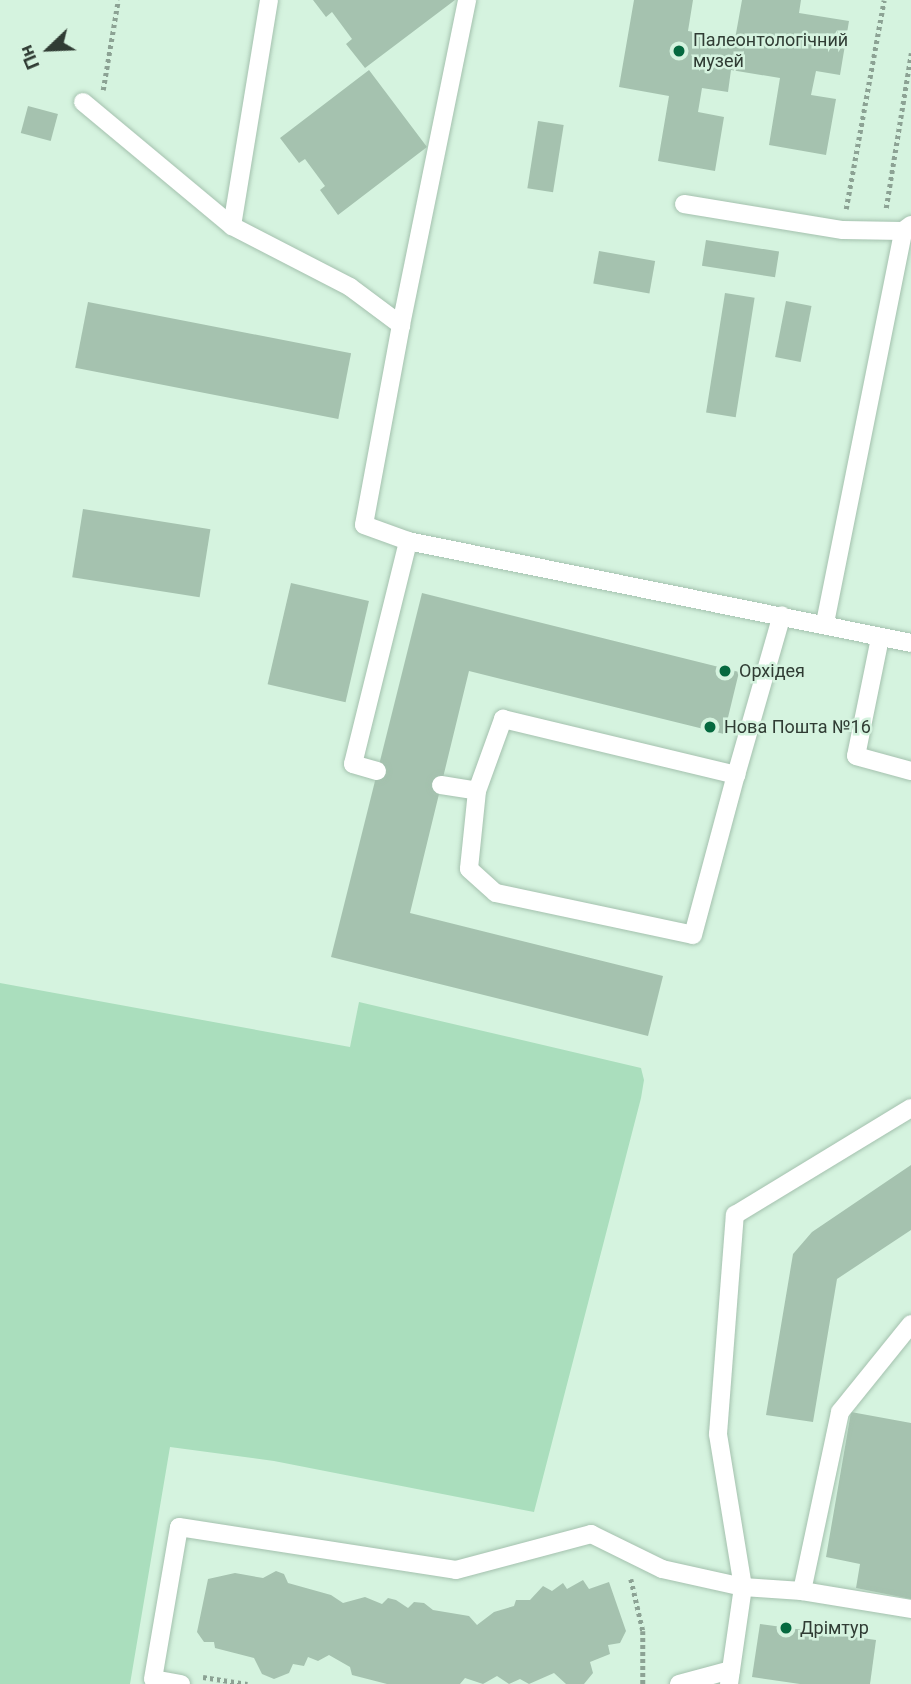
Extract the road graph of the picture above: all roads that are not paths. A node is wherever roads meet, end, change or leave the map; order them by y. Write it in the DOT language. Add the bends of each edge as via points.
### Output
graph roads {
  1 [pos="269,0"];
  2 [pos="467,0"];
  3 [pos="83,102"];
  4 [pos="684,204"];
  5 [pos="232,226"];
  6 [pos="907,228"];
  7 [pos="401,325"];
  8 [pos="408,541"];
  9 [pos="782,615"];
  10 [pos="825,623"];
  11 [pos="880,638"];
  12 [pos="911,643"];
  13 [pos="377,771"];
  14 [pos="911,771"];
  15 [pos="736,775"];
  16 [pos="441,785"];
  17 [pos="477,791"];
  18 [pos="744,798"];
  19 [pos="911,1108"];
  20 [pos="911,1324"];
  21 [pos="743,1587"];
  22 [pos="802,1591"];
  23 [pos="911,1609"];
  24 [pos="730,1677"];
  25 [pos="185,1679"];
  26 [pos="679,1684"];
  1 -- 5 [label="lane"];
  2 -- 7 [label="lane"];
  3 -- 5 [label="lane"];
  4 -- 6 [label="lane" via="843,230 882,233"];
  5 -- 7 [label="lane" via="350,287"];
  6 -- 10 [label="lane"];
  7 -- 8 [label="lane" via="364,525"];
  8 -- 9 [label="lane"];
  8 -- 13 [label="lane" via="353,764"];
  9 -- 10 [label="lane"];
  9 -- 15 [label="lane"];
  10 -- 11 [label="lane"];
  11 -- 12 [label="lane"];
  11 -- 14 [label="lane" via="856,756"];
  15 -- 17 [label="lane" via="502,719"];
  15 -- 17 [label="lane" via="701,931 496,893 469,869"];
  15 -- 18 [label="lane"];
  16 -- 17 [label="lane"];
  19 -- 21 [label="lane" via="735,1216 718,1434"];
  20 -- 22 [label="lane" via="840,1412"];
  21 -- 22 [label="lane"];
  21 -- 24 [label="lane"];
  21 -- 25 [label="lane" via="662,1569 591,1534 456,1570 179,1527 153,1679"];
  22 -- 23 [label="lane"];
  24 -- 26 [label="lane"];
}
